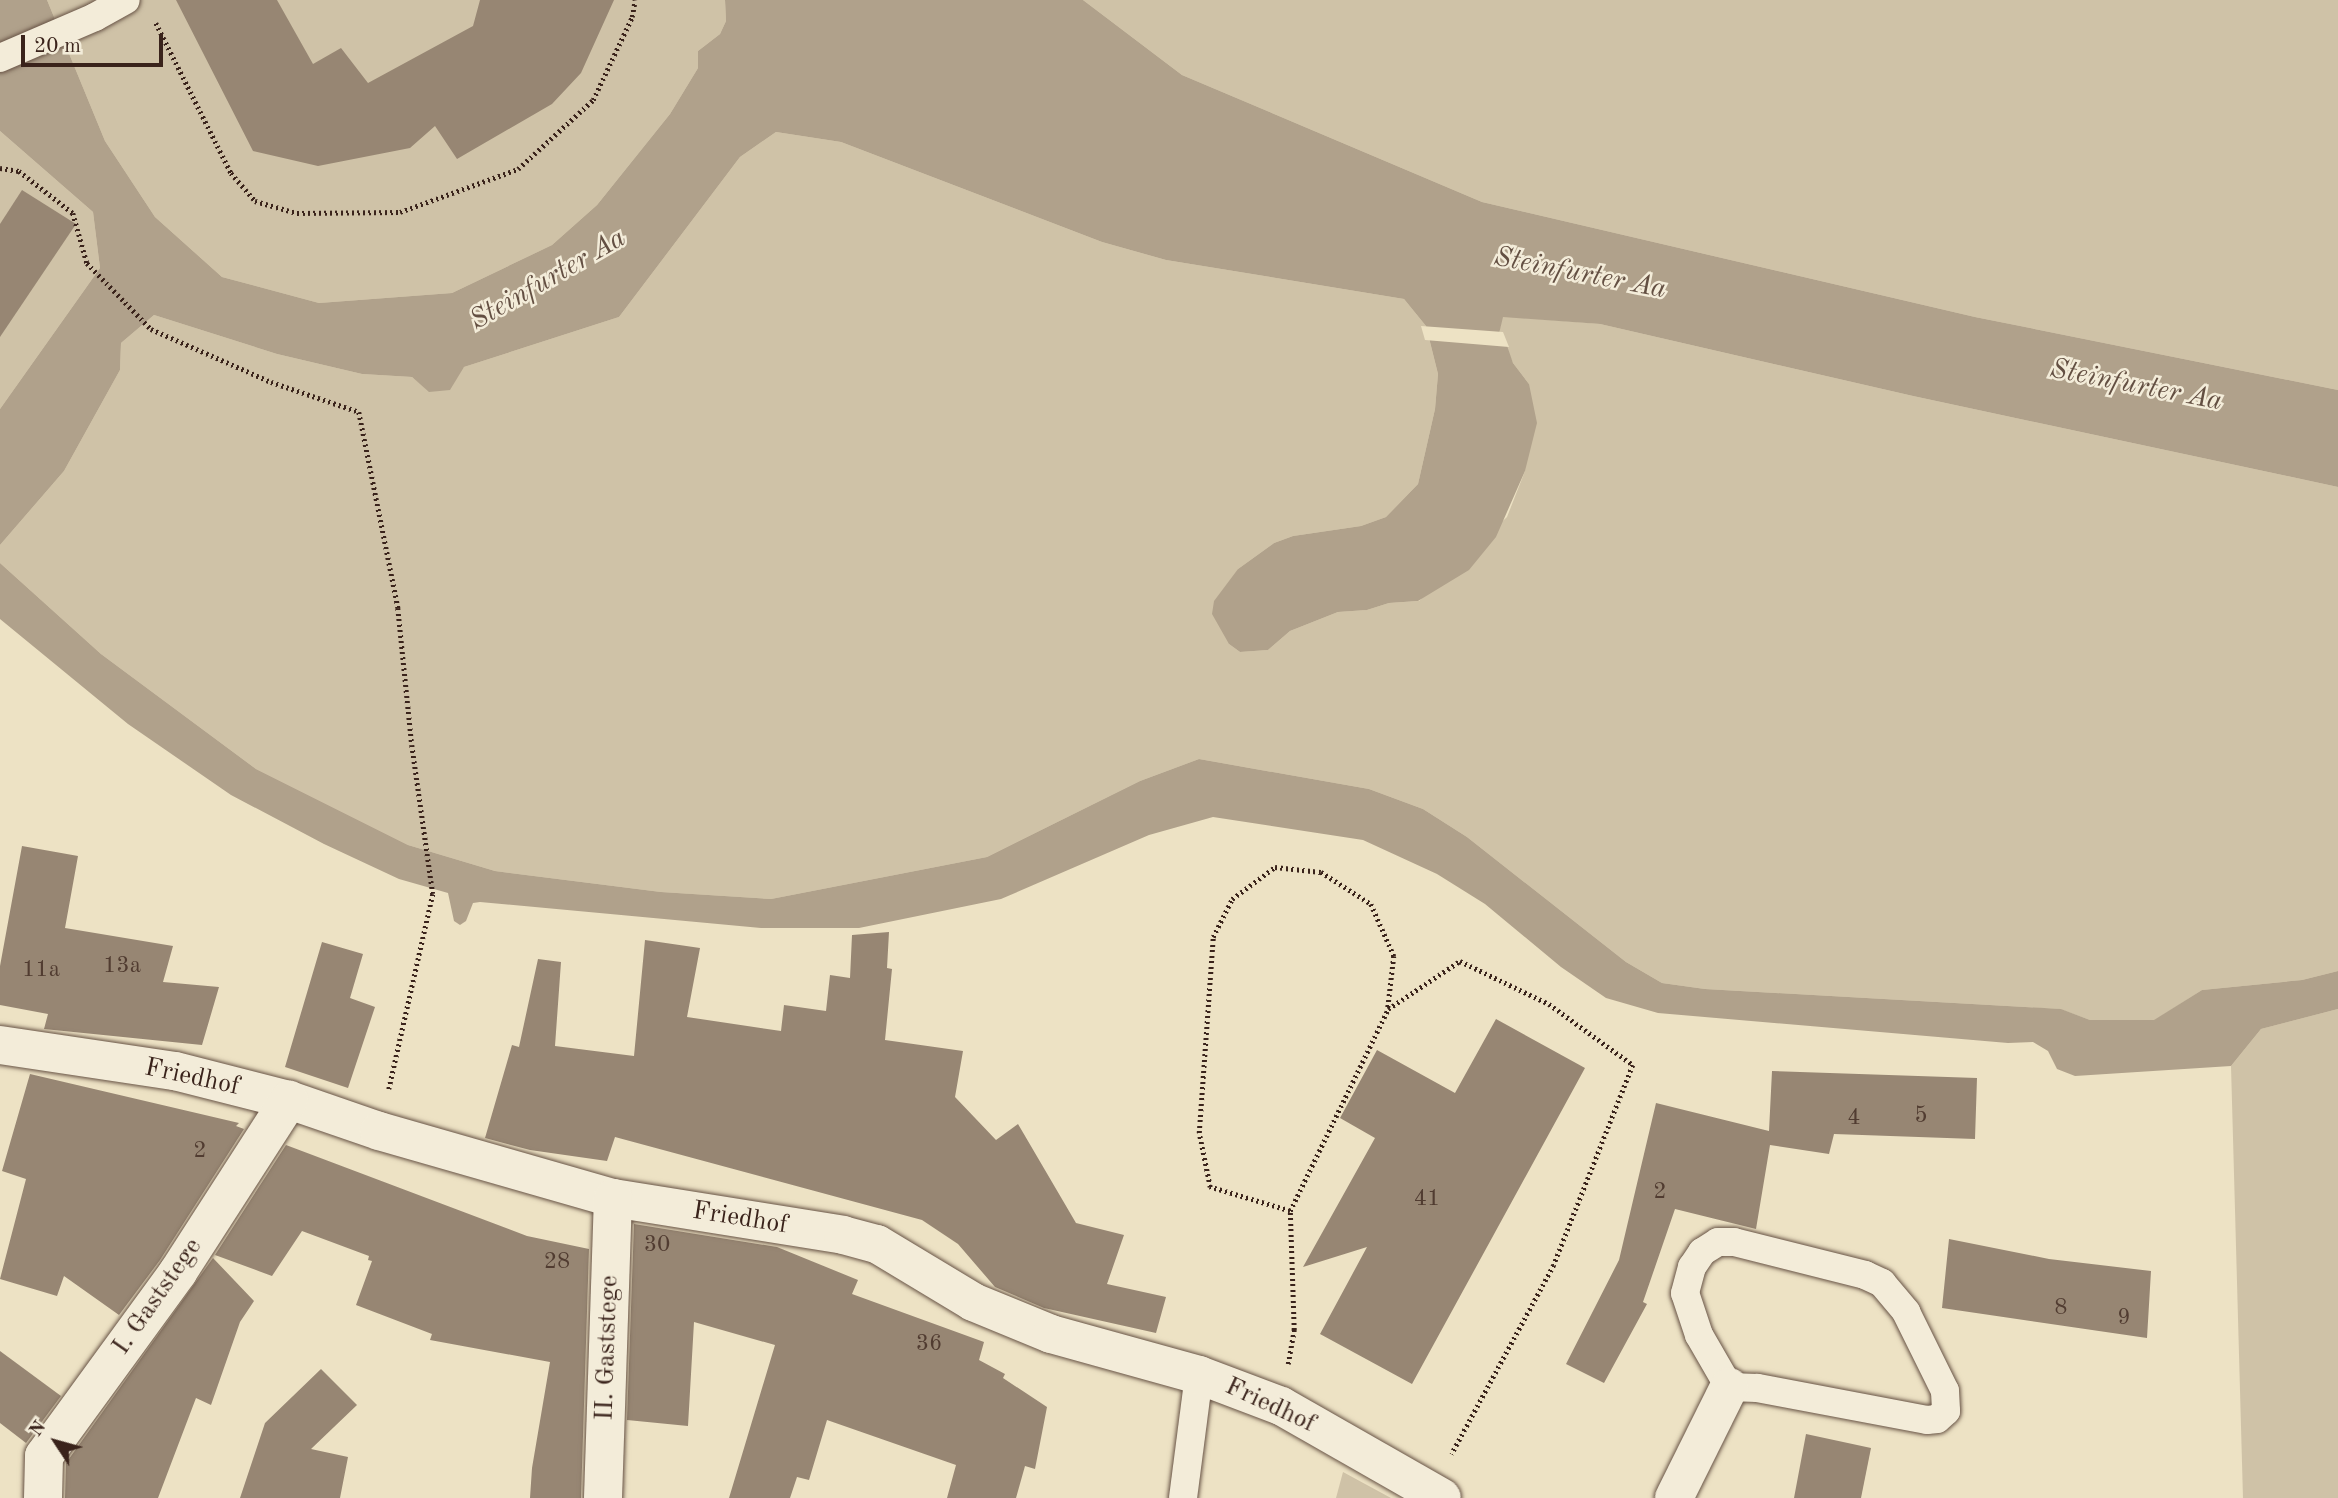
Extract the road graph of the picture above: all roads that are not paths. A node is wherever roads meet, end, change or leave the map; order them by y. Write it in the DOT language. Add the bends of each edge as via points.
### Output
graph roads {
  1 [pos="126,0"];
  2 [pos="0,58"];
  3 [pos="0,1045"];
  4 [pos="289,1100"];
  5 [pos="612,1198"];
  6 [pos="1199,1375"];
  7 [pos="1729,1387"];
  8 [pos="1436,1495"];
  9 [pos="43,1498"];
  10 [pos="603,1498"];
  11 [pos="1183,1498"];
  12 [pos="1674,1498"];
  1 -- 2 [label="lane"];
  3 -- 4 [label="street, Friedhof" via="175,1071"];
  4 -- 5 [label="street, Friedhof" via="379,1131"];
  4 -- 9 [label="street, I. Gaststege" via="178,1272 44,1456"];
  5 -- 6 [label="street, Friedhof" via="877,1244 973,1302 1038,1329"];
  5 -- 10 [label="street, II. Gaststege"];
  6 -- 8 [label="street, Friedhof" via="1281,1406"];
  6 -- 11 [label="lane"];
  7 -- 7 [label="lane" via="1699,1335 1685,1293 1692,1267 1702,1252 1718,1242 1852,1271 1882,1283 1906,1312 1947,1402 1937,1419 1927,1420 1757,1388"];
  7 -- 12 [label="street"];
}
